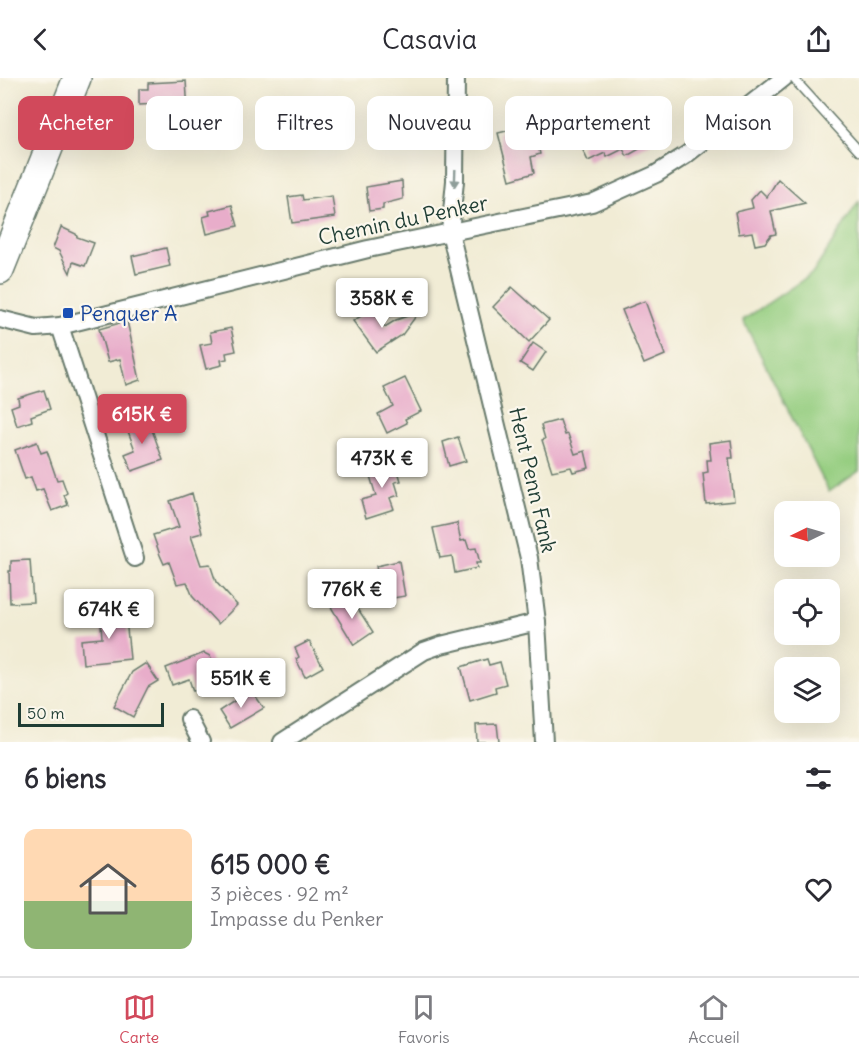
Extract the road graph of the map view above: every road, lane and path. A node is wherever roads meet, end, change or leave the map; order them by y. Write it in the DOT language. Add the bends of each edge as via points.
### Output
graph roads {
  1 [pos="77,78"];
  2 [pos="456,78"];
  3 [pos="784,78"];
  4 [pos="793,78"];
  5 [pos="859,151"];
  6 [pos="450,232"];
  7 [pos="0,270"];
  8 [pos="0,320"];
  9 [pos="60,326"];
  10 [pos="135,558"];
  11 [pos="537,622"];
  12 [pos="189,718"];
  13 [pos="201,742"];
  14 [pos="282,742"];
  15 [pos="544,742"];
  1 -- 7 [label="main road"];
  2 -- 6 [label="street, one-way" via="456,181"];
  3 -- 6 [label="street, Chemin du Penker" via="686,155 620,192 582,206"];
  4 -- 5 [label="lane"];
  6 -- 9 [label="street, Chemin du Penker"];
  6 -- 11 [label="street, Hent Penn Fank" via="529,558"];
  8 -- 9 [label="street, Chemin du Penker" via="36,328"];
  9 -- 10 [label="street"];
  11 -- 14 [label="street" via="424,651"];
  11 -- 15 [label="street, Hent Penn Fank"];
  12 -- 13 [label="street"];
}
